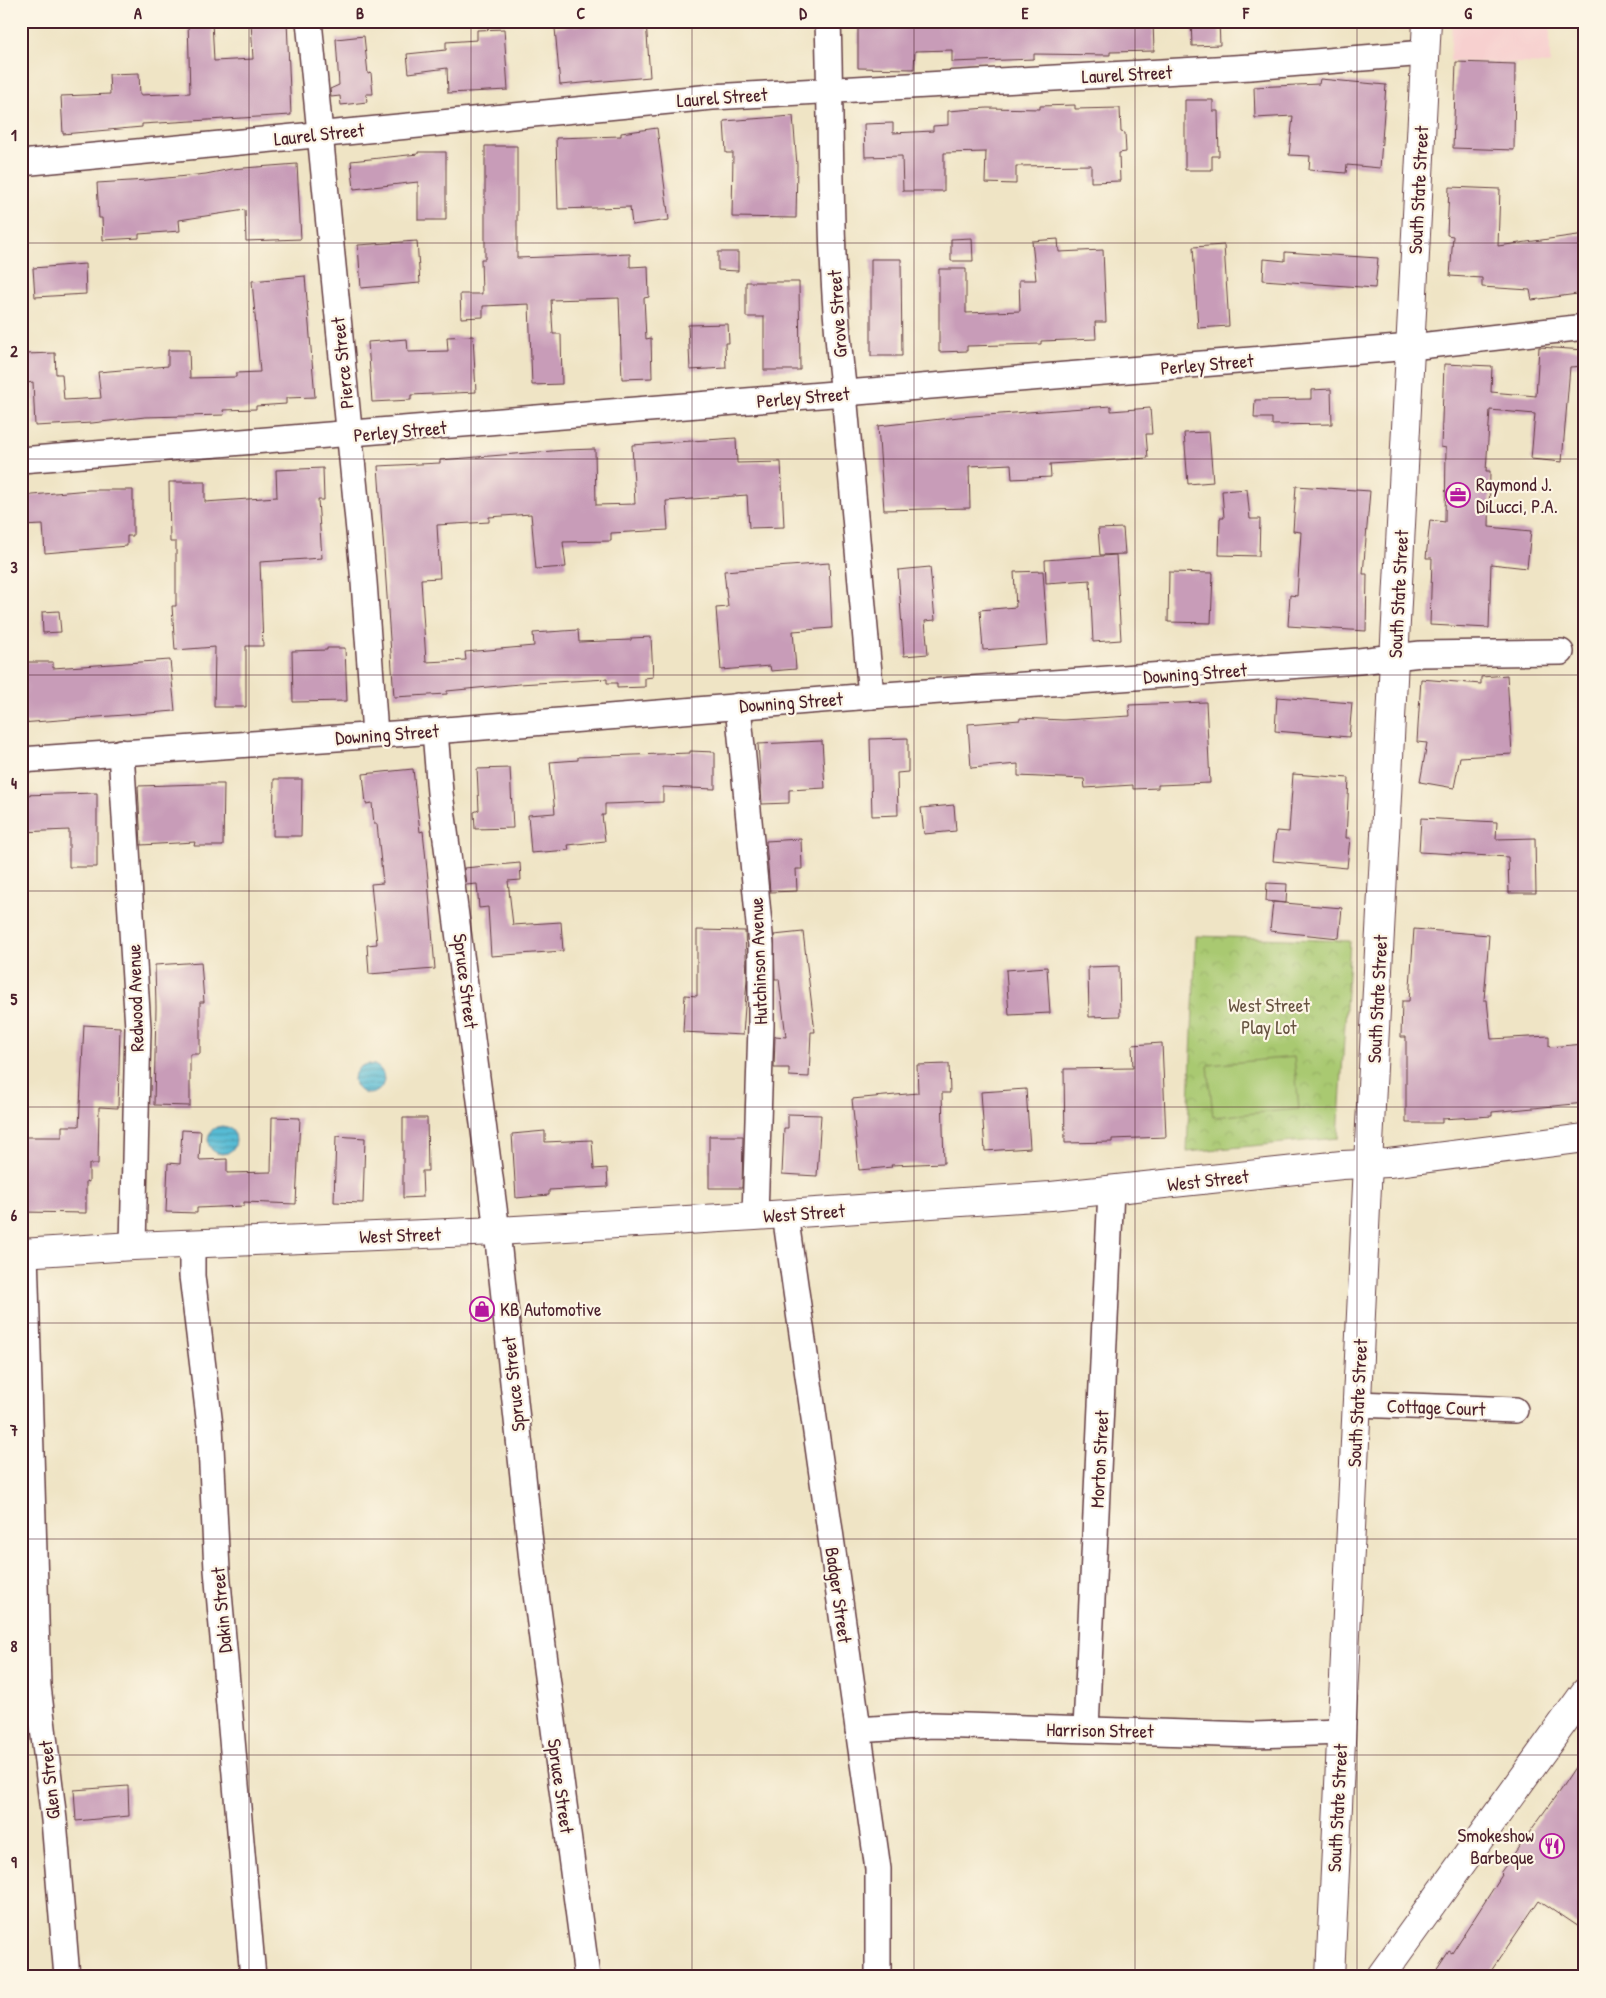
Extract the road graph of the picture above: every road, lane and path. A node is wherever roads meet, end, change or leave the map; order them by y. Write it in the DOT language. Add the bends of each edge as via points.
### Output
graph roads {
  1 [pos="309,21"];
  2 [pos="828,21"];
  3 [pos="1427,21"];
  4 [pos="1425,53"];
  5 [pos="830,89"];
  6 [pos="320,134"];
  7 [pos="21,163"];
  8 [pos="1585,326"];
  9 [pos="1411,347"];
  10 [pos="844,394"];
  11 [pos="349,435"];
  12 [pos="21,460"];
  13 [pos="1561,652"];
  14 [pos="1394,658"];
  15 [pos="871,696"];
  16 [pos="738,706"];
  17 [pos="435,731"];
  18 [pos="375,734"];
  19 [pos="121,752"];
  20 [pos="21,760"];
  21 [pos="1585,1138"];
  22 [pos="1368,1164"];
  23 [pos="1111,1190"];
  24 [pos="785,1214"];
  25 [pos="755,1216"];
  26 [pos="497,1231"];
  27 [pos="192,1244"];
  28 [pos="133,1246"];
  29 [pos="23,1252"];
  30 [pos="1357,1404"];
  31 [pos="1515,1410"];
  32 [pos="1585,1692"];
  33 [pos="1086,1729"];
  34 [pos="858,1730"];
  35 [pos="1341,1732"];
  36 [pos="67,1977"];
  37 [pos="253,1977"];
  38 [pos="587,1977"];
  39 [pos="878,1977"];
  40 [pos="1330,1977"];
  41 [pos="1380,1977"];
  1 -- 6 [label="street, Pierce Street"];
  2 -- 5 [label="street, Grove Street"];
  3 -- 4 [label="street, South State Street"];
  4 -- 5 [label="street, Laurel Street" via="1251,67"];
  4 -- 9 [label="street, South State Street"];
  5 -- 6 [label="street, Laurel Street"];
  5 -- 10 [label="street, Grove Street" via="830,190 838,351"];
  6 -- 7 [label="street, Laurel Street"];
  6 -- 11 [label="street, Pierce Street"];
  8 -- 9 [label="street, Perley Street"];
  9 -- 10 [label="street, Perley Street"];
  9 -- 14 [label="street, South State Street"];
  10 -- 11 [label="street, Perley Street"];
  10 -- 15 [label="street, Grove Street"];
  11 -- 12 [label="street, Perley Street"];
  11 -- 18 [label="street, Pierce Street"];
  13 -- 14 [label="street, Downing Street" via="1421,654"];
  14 -- 15 [label="street, Downing Street"];
  14 -- 22 [label="street, South State Street"];
  15 -- 16 [label="street, Downing Street"];
  16 -- 17 [label="street, Downing Street"];
  16 -- 25 [label="street, Hutchinson Avenue" via="761,945"];
  17 -- 18 [label="street, Downing Street"];
  17 -- 26 [label="street, Spruce Street" via="440,793"];
  18 -- 19 [label="street, Downing Street"];
  19 -- 20 [label="street, Downing Street"];
  19 -- 28 [label="street, Redwood Avenue" via="138,1028"];
  21 -- 22 [label="street, West Street"];
  22 -- 23 [label="street, West Street"];
  22 -- 30 [label="street, South State Street"];
  23 -- 24 [label="street, West Street"];
  23 -- 33 [label="street, Morton Street"];
  24 -- 25 [label="street, West Street"];
  24 -- 34 [label="street, Badger Street"];
  25 -- 26 [label="street, West Street"];
  26 -- 27 [label="street, West Street"];
  26 -- 38 [label="street, Spruce Street" via="533,1571"];
  27 -- 28 [label="street, West Street"];
  27 -- 37 [label="street, Dakin Street" via="192,1276 210,1426 217,1570"];
  28 -- 29 [label="street, West Street"];
  29 -- 36 [label="street, Glen Street" via="38,1686 54,1820"];
  30 -- 31 [label="street, Cottage Court"];
  30 -- 35 [label="street, South State Street"];
  32 -- 41 [label="street"];
  33 -- 34 [label="street, Harrison Street" via="932,1725"];
  33 -- 35 [label="street, Harrison Street" via="1253,1735"];
  34 -- 39 [label="street, Badger Street" via="878,1869"];
  35 -- 40 [label="street, South State Street"];
}
